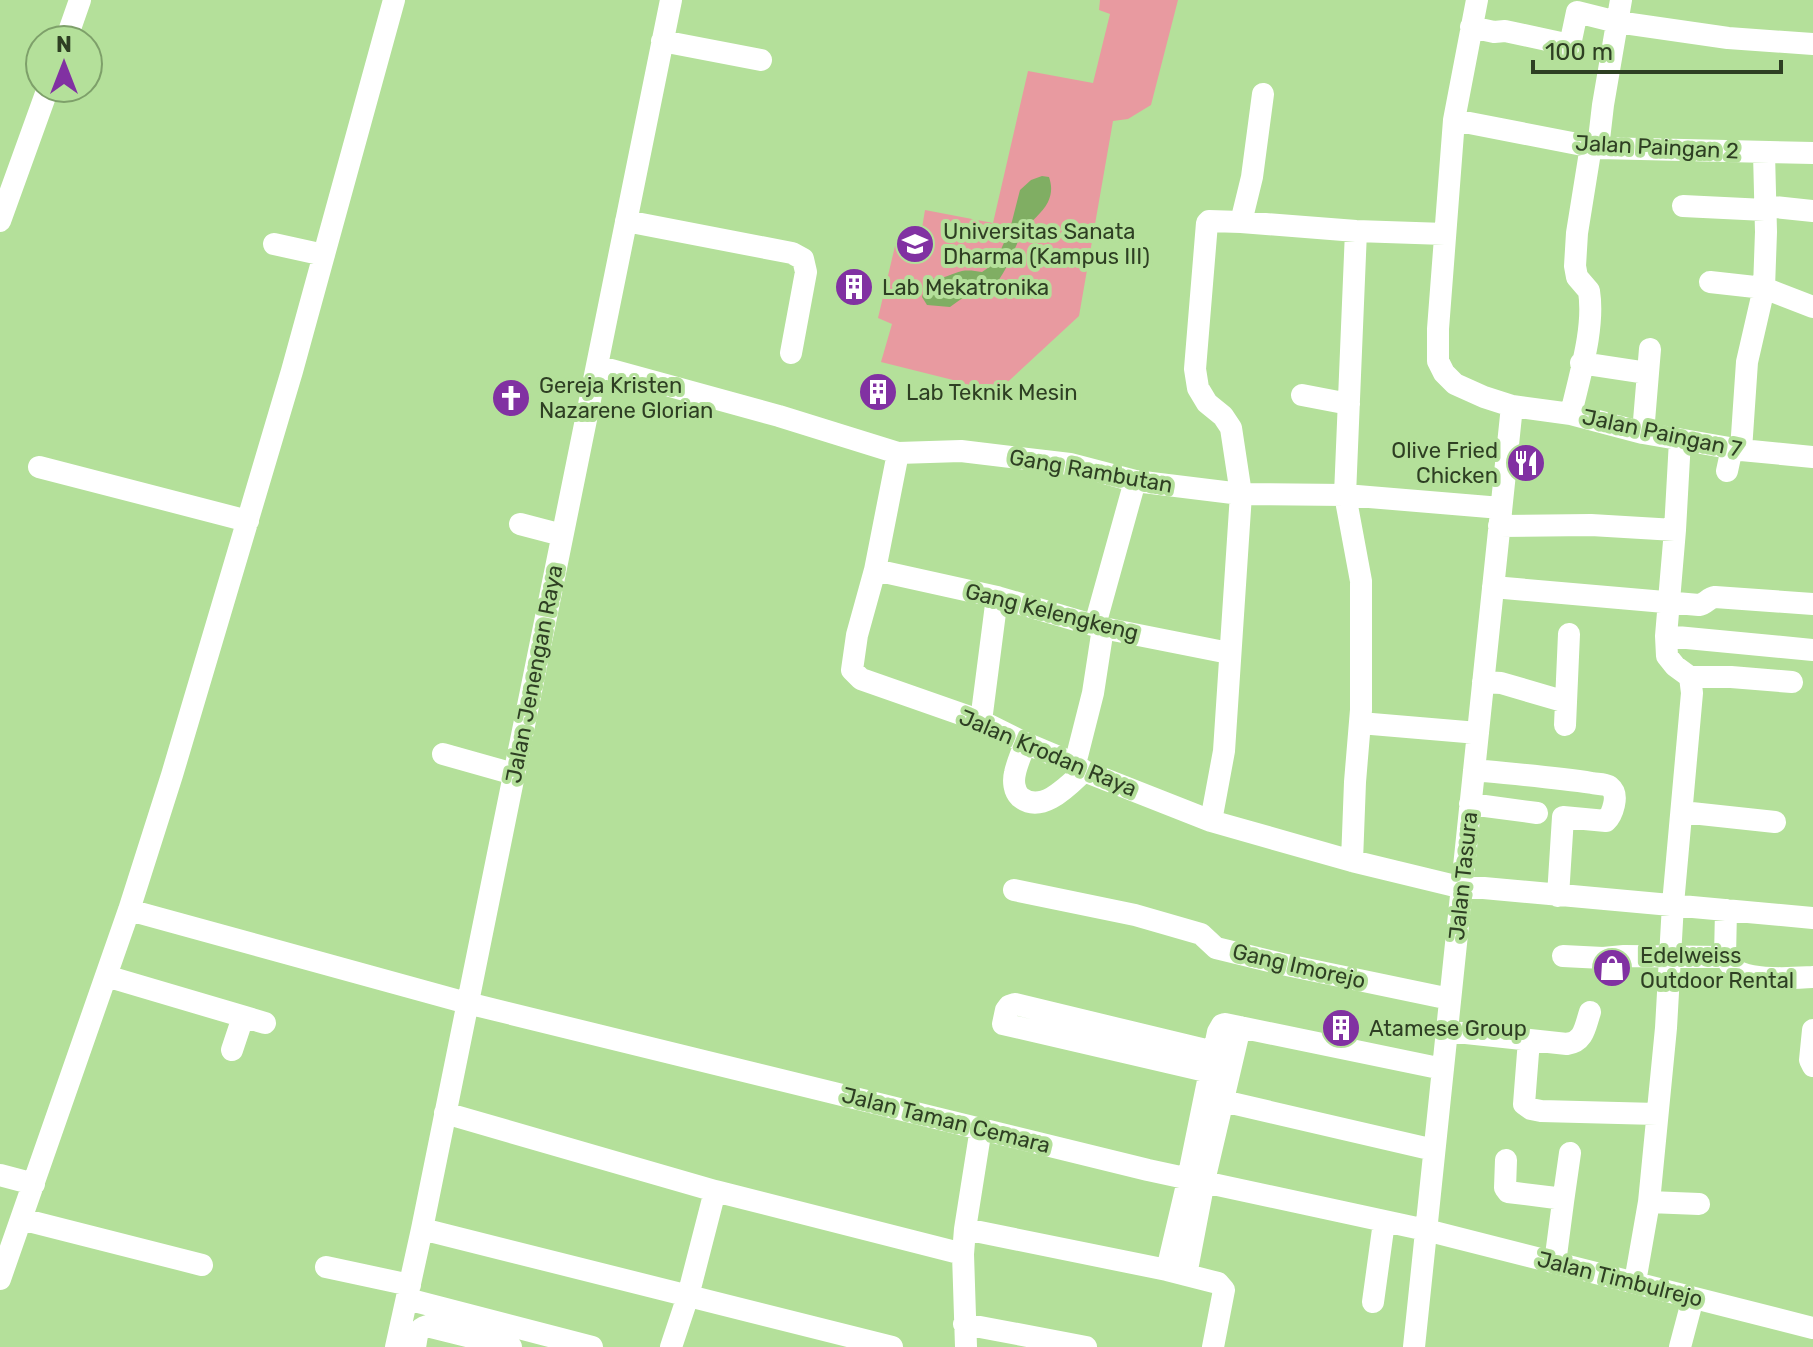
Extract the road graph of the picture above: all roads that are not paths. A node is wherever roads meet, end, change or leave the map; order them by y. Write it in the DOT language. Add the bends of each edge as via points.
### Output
graph roads {
  1 [pos="80,0"];
  2 [pos="394,0"];
  3 [pos="671,0"];
  4 [pos="1477,0"];
  5 [pos="1619,11"];
  6 [pos="72,24"];
  7 [pos="1471,27"];
  8 [pos="662,41"];
  9 [pos="1813,44"];
  10 [pos="761,60"];
  11 [pos="1263,94"];
  12 [pos="42,104"];
  13 [pos="1454,120"];
  14 [pos="1594,147"];
  15 [pos="1764,153"];
  16 [pos="1813,153"];
  17 [pos="1683,206"];
  18 [pos="1765,208"];
  19 [pos="1813,211"];
  20 [pos="0,221"];
  21 [pos="626,221"];
  22 [pos="1241,222"];
  23 [pos="1356,231"];
  24 [pos="1445,234"];
  25 [pos="274,244"];
  26 [pos="324,255"];
  27 [pos="1710,282"];
  28 [pos="1764,288"];
  29 [pos="1813,307"];
  30 [pos="1650,349"];
  31 [pos="791,353"];
  32 [pos="1581,363"];
  33 [pos="597,366"];
  34 [pos="1647,373"];
  35 [pos="1302,395"];
  36 [pos="1349,404"];
  37 [pos="1512,406"];
  38 [pos="1571,414"];
  39 [pos="1643,433"];
  40 [pos="1680,440"];
  41 [pos="1736,449"];
  42 [pos="898,453"];
  43 [pos="1813,457"];
  44 [pos="39,467"];
  45 [pos="1727,471"];
  46 [pos="1135,481"];
  47 [pos="1241,494"];
  48 [pos="1345,495"];
  49 [pos="1500,517"];
  50 [pos="248,521"];
  51 [pos="520,524"];
  52 [pos="1675,530"];
  53 [pos="562,535"];
  54 [pos="875,570"];
  55 [pos="1493,587"];
  56 [pos="997,597"];
  57 [pos="1669,603"];
  58 [pos="1813,604"];
  59 [pos="1099,626"];
  60 [pos="1569,634"];
  61 [pos="1666,636"];
  62 [pos="1813,650"];
  63 [pos="1229,653"];
  64 [pos="1690,677"];
  65 [pos="1483,682"];
  66 [pos="1792,682"];
  67 [pos="1566,702"];
  68 [pos="981,721"];
  69 [pos="1360,723"];
  70 [pos="1565,725"];
  71 [pos="1478,733"];
  72 [pos="1025,743"];
  73 [pos="443,754"];
  74 [pos="1079,768"];
  75 [pos="1474,770"];
  76 [pos="514,774"];
  77 [pos="1470,804"];
  78 [pos="1682,812"];
  79 [pos="1537,813"];
  80 [pos="1211,821"];
  81 [pos="1775,822"];
  82 [pos="1352,861"];
  83 [pos="1462,887"];
  84 [pos="1014,890"];
  85 [pos="1558,896"];
  86 [pos="1673,904"];
  87 [pos="129,910"];
  88 [pos="1726,910"];
  89 [pos="1813,918"];
  90 [pos="1563,956"];
  91 [pos="1670,956"];
  92 [pos="1725,957"];
  93 [pos="106,976"];
  94 [pos="1813,977"];
  95 [pos="1450,999"];
  96 [pos="467,1003"];
  97 [pos="1590,1012"];
  98 [pos="243,1017"];
  99 [pos="265,1023"];
  100 [pos="1240,1027"];
  101 [pos="1813,1030"];
  102 [pos="1447,1031"];
  103 [pos="1085,1032"];
  104 [pos="1529,1040"];
  105 [pos="232,1050"];
  106 [pos="1212,1062"];
  107 [pos="1813,1066"];
  108 [pos="1443,1069"];
  109 [pos="1214,1099"];
  110 [pos="445,1113"];
  111 [pos="1657,1114"];
  112 [pos="981,1128"];
  113 [pos="1434,1150"];
  114 [pos="1570,1153"];
  115 [pos="1506,1160"];
  116 [pos="0,1175"];
  117 [pos="1196,1180"];
  118 [pos="34,1184"];
  119 [pos="715,1191"];
  120 [pos="1563,1202"];
  121 [pos="1649,1202"];
  122 [pos="1699,1204"];
  123 [pos="21,1219"];
  124 [pos="1384,1222"];
  125 [pos="422,1229"];
  126 [pos="965,1229"];
  127 [pos="1426,1230"];
  128 [pos="963,1254"];
  129 [pos="1555,1263"];
  130 [pos="202,1265"];
  131 [pos="326,1267"];
  132 [pos="1176,1272"];
  133 [pos="0,1279"];
  134 [pos="1635,1282"];
  135 [pos="408,1292"];
  136 [pos="688,1296"];
  137 [pos="1693,1298"];
  138 [pos="1373,1302"];
  139 [pos="1813,1328"];
  140 [pos="965,1335"];
  141 [pos="416,1340"];
  142 [pos="396,1347"];
  143 [pos="511,1347"];
  144 [pos="592,1347"];
  145 [pos="671,1347"];
  146 [pos="892,1347"];
  147 [pos="1028,1347"];
  148 [pos="1086,1347"];
  149 [pos="1213,1347"];
  150 [pos="1414,1347"];
  151 [pos="1680,1347"];
  1 -- 6 [label="street"];
  2 -- 26 [label="street"];
  3 -- 8 [label="street, Jalan Jenengan Raya"];
  4 -- 7 [label="street, Jalan Paingan 7"];
  5 -- 7 [label="street" via="1576,12 1570,45"];
  5 -- 9 [label="street" via="1728,38"];
  5 -- 14 [label="street"];
  7 -- 13 [label="street, Jalan Paingan 7"];
  8 -- 10 [label="street"];
  8 -- 21 [label="street, Jalan Jenengan Raya"];
  11 -- 22 [label="street"];
  12 -- 20 [label="street"];
  13 -- 14 [label="street, Jalan Paingan 2"];
  13 -- 24 [label="street, Jalan Paingan 7"];
  14 -- 15 [label="street, Jalan Paingan 2"];
  14 -- 32 [label="street" via="1575,266 1591,296"];
  15 -- 16 [label="street, Jalan Paingan 2"];
  15 -- 18 [label="street"];
  17 -- 18 [label="street"];
  18 -- 19 [label="street"];
  18 -- 28 [label="street"];
  21 -- 31 [label="street" via="803,259 806,272"];
  21 -- 33 [label="street, Jalan Jenengan Raya"];
  22 -- 23 [label="street"];
  22 -- 47 [label="street" via="1207,223 1195,369 1207,403 1231,428"];
  23 -- 24 [label="street"];
  23 -- 36 [label="street"];
  24 -- 37 [label="street, Jalan Paingan 7" via="1438,361 1455,384"];
  25 -- 26 [label="street"];
  26 -- 50 [label="street"];
  27 -- 28 [label="street"];
  28 -- 29 [label="street"];
  28 -- 41 [label="street" via="1747,362"];
  30 -- 34 [label="street"];
  32 -- 34 [label="street"];
  32 -- 38 [label="street"];
  33 -- 42 [label="street, Gang Rambutan"];
  33 -- 53 [label="street, Jalan Jenengan Raya"];
  34 -- 39 [label="street"];
  35 -- 36 [label="street"];
  36 -- 48 [label="street"];
  37 -- 38 [label="street, Jalan Paingan 7"];
  37 -- 49 [label="street, Jalan Tasura"];
  38 -- 39 [label="street, Jalan Paingan 7"];
  39 -- 40 [label="street, Jalan Paingan 7"];
  40 -- 41 [label="street, Jalan Paingan 7"];
  40 -- 52 [label="street"];
  41 -- 43 [label="street, Jalan Paingan 7"];
  41 -- 45 [label="street"];
  42 -- 46 [label="street, Gang Rambutan" via="961,451 1070,464"];
  42 -- 54 [label="street, Jalan Krodan Raya"];
  44 -- 50 [label="street"];
  46 -- 47 [label="street, Gang Rambutan"];
  46 -- 59 [label="street"];
  47 -- 48 [label="street, Gang Rambutan"];
  47 -- 63 [label="street"];
  48 -- 49 [label="street, Gang Rambutan"];
  48 -- 69 [label="street" via="1361,581"];
  49 -- 52 [label="street, Gang Rambutan"];
  49 -- 55 [label="street, Jalan Tasura"];
  50 -- 87 [label="street"];
  51 -- 53 [label="street"];
  52 -- 57 [label="street"];
  53 -- 76 [label="street, Jalan Jenengan Raya"];
  54 -- 56 [label="street, Gang Kelengkeng"];
  54 -- 68 [label="street, Jalan Krodan Raya" via="857,635 854,674"];
  55 -- 57 [label="street"];
  55 -- 65 [label="street, Jalan Tasura"];
  56 -- 59 [label="street, Gang Kelengkeng"];
  56 -- 68 [label="street"];
  57 -- 58 [label="street" via="1703,605 1715,597"];
  57 -- 61 [label="street"];
  59 -- 63 [label="street, Gang Kelengkeng"];
  59 -- 74 [label="street"];
  60 -- 67 [label="street"];
  61 -- 62 [label="street"];
  61 -- 64 [label="street" via="1667,656"];
  63 -- 80 [label="street" via="1224,751"];
  64 -- 66 [label="street"];
  64 -- 78 [label="street"];
  65 -- 67 [label="street"];
  65 -- 71 [label="street, Jalan Tasura"];
  67 -- 70 [label="street"];
  68 -- 72 [label="street, Jalan Krodan Raya"];
  69 -- 71 [label="street"];
  69 -- 82 [label="street"];
  71 -- 75 [label="street, Jalan Tasura"];
  72 -- 74 [label="street, Jalan Krodan Raya"];
  72 -- 74 [label="street" via="1014,784 1022,798 1045,801 1065,789"];
  73 -- 76 [label="street"];
  74 -- 80 [label="street, Jalan Krodan Raya"];
  75 -- 77 [label="street, Jalan Tasura"];
  75 -- 85 [label="street" via="1613,790 1606,821 1563,817"];
  76 -- 96 [label="street, Jalan Jenengan Raya"];
  77 -- 79 [label="street"];
  77 -- 83 [label="street, Jalan Tasura"];
  78 -- 81 [label="street"];
  78 -- 86 [label="street"];
  80 -- 82 [label="street, Jalan Krodan Raya"];
  82 -- 83 [label="street, Jalan Krodan Raya"];
  83 -- 85 [label="street, Jalan Krodan Raya"];
  83 -- 95 [label="street, Jalan Tasura"];
  84 -- 95 [label="street, Gang Imorejo" via="1135,915 1201,934 1216,948"];
  85 -- 86 [label="street, Jalan Krodan Raya"];
  86 -- 88 [label="street, Jalan Krodan Raya"];
  86 -- 91 [label="street"];
  87 -- 93 [label="street"];
  87 -- 96 [label="street, Jalan Taman Cemara"];
  88 -- 89 [label="street, Jalan Krodan Raya"];
  88 -- 92 [label="street"];
  90 -- 91 [label="street"];
  91 -- 92 [label="street"];
  91 -- 111 [label="street"];
  92 -- 94 [label="street" via="1748,975"];
  93 -- 98 [label="street"];
  93 -- 118 [label="street"];
  95 -- 102 [label="street, Jalan Tasura"];
  96 -- 110 [label="street, Jalan Jenengan Raya"];
  96 -- 112 [label="street, Jalan Taman Cemara"];
  97 -- 104 [label="street" via="1575,1043"];
  98 -- 99 [label="street"];
  98 -- 105 [label="street"];
  100 -- 106 [label="street" via="1218,1029"];
  100 -- 108 [label="street"];
  100 -- 109 [label="street"];
  101 -- 107 [label="street"];
  102 -- 104 [label="street"];
  102 -- 108 [label="street, Jalan Tasura"];
  103 -- 106 [label="street"];
  104 -- 111 [label="street" via="1527,1107"];
  106 -- 109 [label="street"];
  108 -- 113 [label="street, Jalan Tasura"];
  109 -- 113 [label="street"];
  109 -- 117 [label="street"];
  110 -- 119 [label="street"];
  110 -- 125 [label="street, Jalan Jenengan Raya"];
  111 -- 121 [label="street"];
  112 -- 117 [label="street, Jalan Taman Cemara"];
  112 -- 126 [label="street"];
  113 -- 127 [label="street, Jalan Tasura"];
  114 -- 120 [label="street"];
  115 -- 120 [label="street" via="1508,1192"];
  116 -- 118 [label="street"];
  117 -- 124 [label="street, Jalan Taman Cemara"];
  117 -- 132 [label="street"];
  118 -- 123 [label="street"];
  119 -- 128 [label="street"];
  119 -- 136 [label="street"];
  120 -- 129 [label="street"];
  121 -- 122 [label="street"];
  121 -- 134 [label="street"];
  123 -- 130 [label="street"];
  123 -- 133 [label="street"];
  124 -- 127 [label="street, Jalan Taman Cemara"];
  124 -- 138 [label="street"];
  125 -- 135 [label="street, Jalan Jenengan Raya"];
  125 -- 136 [label="street"];
  126 -- 128 [label="street"];
  126 -- 132 [label="street"];
  127 -- 129 [label="street, Jalan Timbulrejo"];
  127 -- 150 [label="street, Jalan Tasura"];
  128 -- 140 [label="street"];
  129 -- 134 [label="street, Jalan Timbulrejo"];
  131 -- 135 [label="street"];
  132 -- 149 [label="street" via="1218,1283 1224,1290"];
  134 -- 137 [label="street, Jalan Timbulrejo"];
  135 -- 142 [label="street, Jalan Jenengan Raya"];
  135 -- 144 [label="street"];
  136 -- 145 [label="street"];
  136 -- 146 [label="street"];
  137 -- 139 [label="street, Jalan Timbulrejo"];
  137 -- 151 [label="street"];
  140 -- 147 [label="street"];
  140 -- 148 [label="street"];
  141 -- 143 [label="street" via="422,1328 430,1326"];
}
